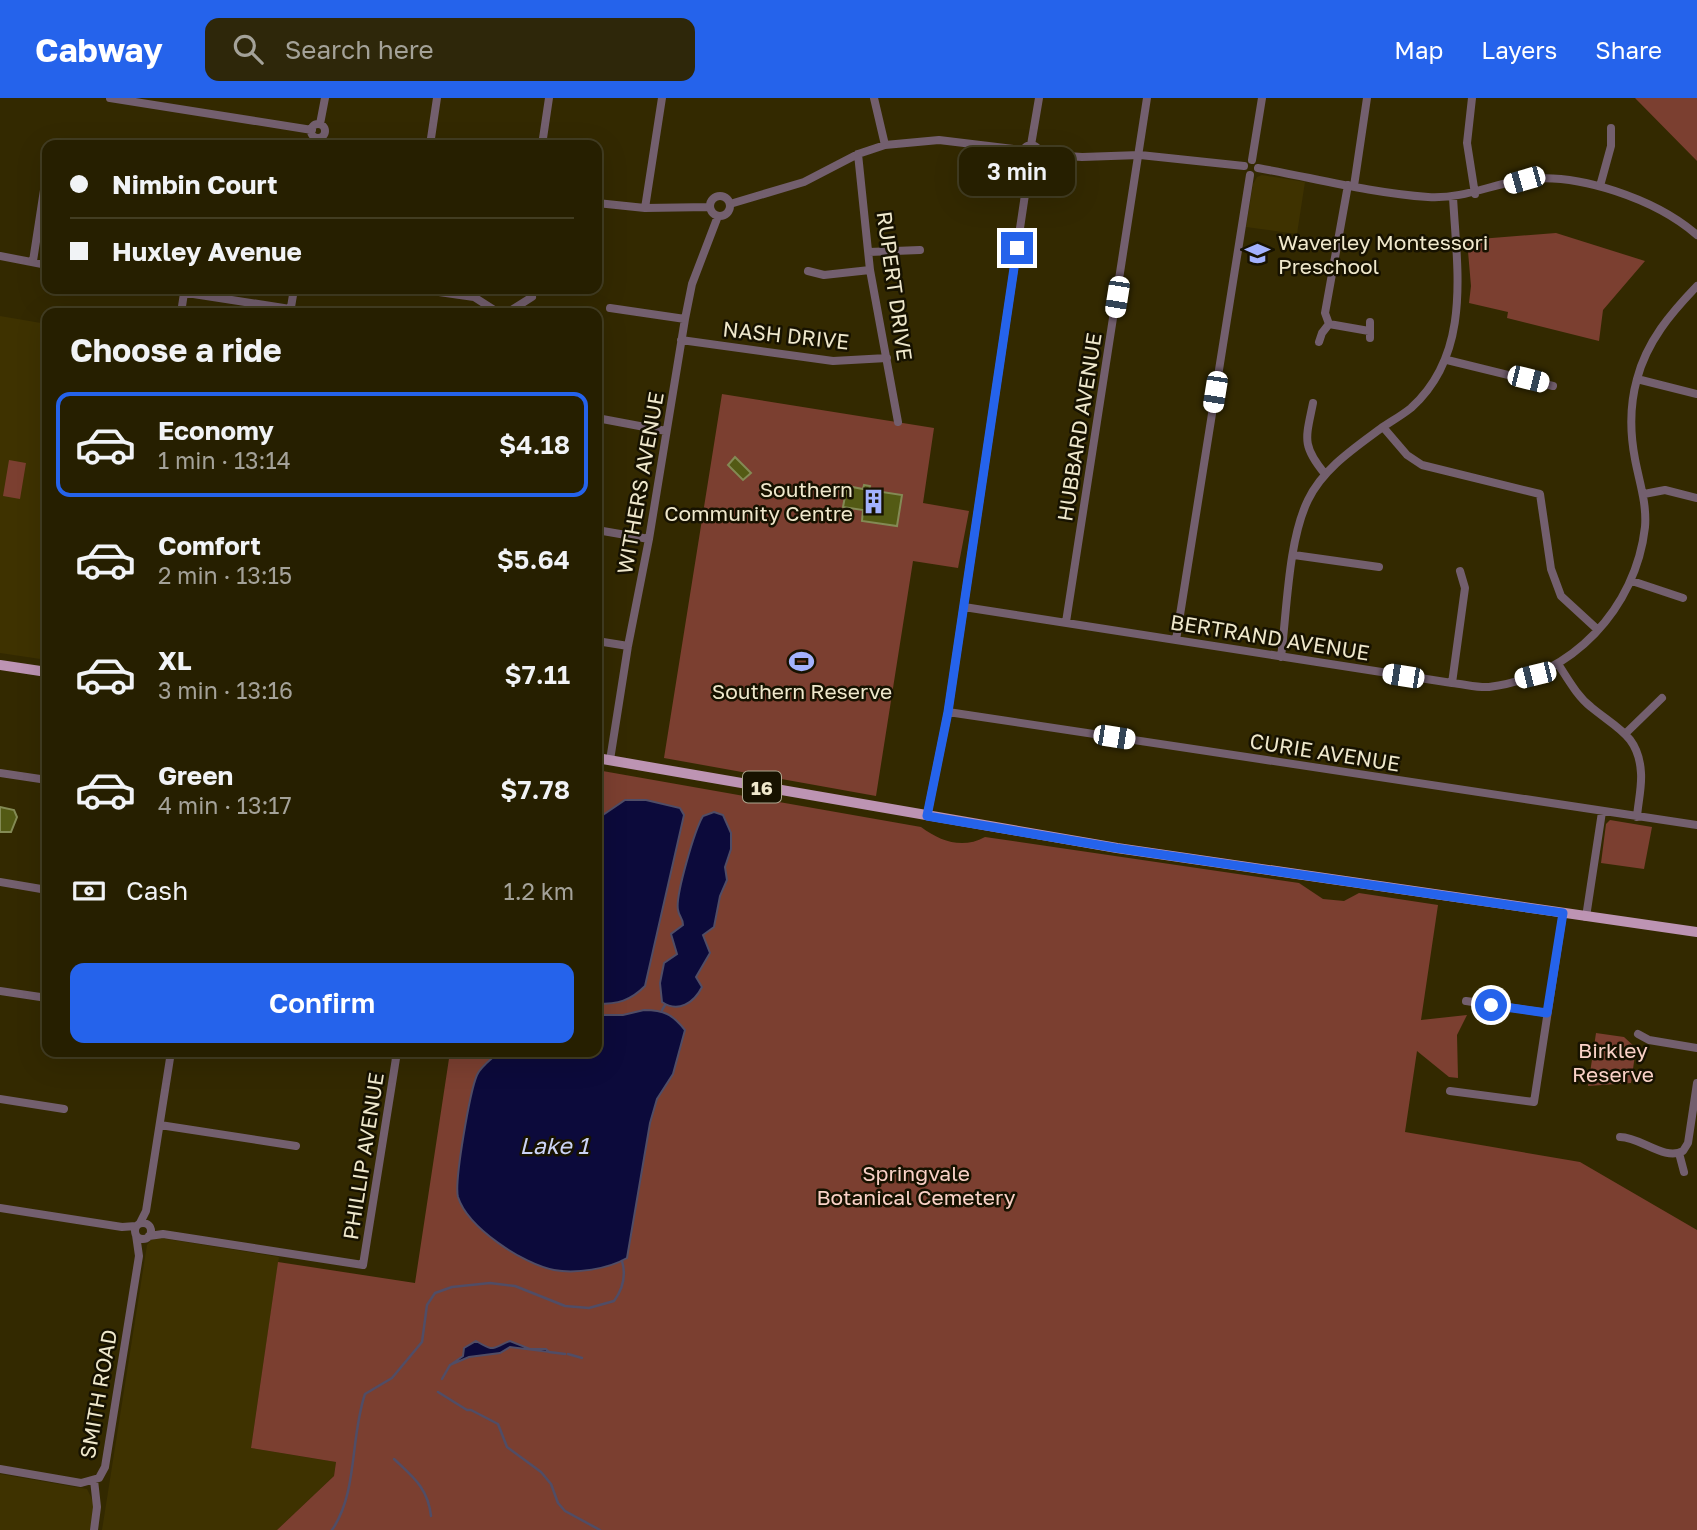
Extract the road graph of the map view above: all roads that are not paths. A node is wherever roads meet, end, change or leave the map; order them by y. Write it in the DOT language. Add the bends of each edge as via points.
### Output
graph roads {
  1 [pos="110,98"];
  2 [pos="324,98"];
  3 [pos="438,98"];
  4 [pos="549,98"];
  5 [pos="662,98"];
  6 [pos="874,98"];
  7 [pos="1038,98"];
  8 [pos="1147,98"];
  9 [pos="1262,98"];
  10 [pos="1367,98"];
  11 [pos="1472,98"];
  12 [pos="316,127"];
  13 [pos="1611,128"];
  14 [pos="318,140"];
  15 [pos="431,140"];
  16 [pos="543,140"];
  17 [pos="885,145"];
  18 [pos="1027,147"];
  19 [pos="858,154"];
  20 [pos="1039,154"];
  21 [pos="1140,155"];
  22 [pos="1252,160"];
  23 [pos="1031,161"];
  24 [pos="1244,166"];
  25 [pos="1258,168"];
  26 [pos="1250,174"];
  27 [pos="1351,185"];
  28 [pos="1601,186"];
  29 [pos="1475,194"];
  30 [pos="1453,197"];
  31 [pos="42,203"];
  32 [pos="602,204"];
  33 [pos="730,204"];
  34 [pos="710,206"];
  35 [pos="645,208"];
  36 [pos="718,216"];
  37 [pos="1697,235"];
  38 [pos="920,250"];
  39 [pos="869,252"];
  40 [pos="0,256"];
  41 [pos="33,261"];
  42 [pos="42,264"];
  43 [pos="870,270"];
  44 [pos="808,271"];
  45 [pos="1697,286"];
  46 [pos="190,294"];
  47 [pos="453,294"];
  48 [pos="532,297"];
  49 [pos="272,308"];
  50 [pos="491,308"];
  51 [pos="515,308"];
  52 [pos="610,308"];
  53 [pos="685,319"];
  54 [pos="1329,324"];
  55 [pos="1370,330"];
  56 [pos="681,340"];
  57 [pos="1320,342"];
  58 [pos="887,358"];
  59 [pos="1447,360"];
  60 [pos="1637,379"];
  61 [pos="1553,386"];
  62 [pos="1697,394"];
  63 [pos="1313,403"];
  64 [pos="602,419"];
  65 [pos="898,422"];
  66 [pos="1383,427"];
  67 [pos="666,431"];
  68 [pos="1325,474"];
  69 [pos="1643,494"];
  70 [pos="1697,498"];
  71 [pos="602,531"];
  72 [pos="649,539"];
  73 [pos="1294,555"];
  74 [pos="1379,567"];
  75 [pos="1460,571"];
  76 [pos="1632,581"];
  77 [pos="1684,598"];
  78 [pos="964,607"];
  79 [pos="1066,622"];
  80 [pos="1598,630"];
  81 [pos="1176,640"];
  82 [pos="602,642"];
  83 [pos="628,646"];
  84 [pos="1280,657"];
  85 [pos="1558,664"];
  86 [pos="0,665"];
  87 [pos="42,671"];
  88 [pos="1452,683"];
  89 [pos="1662,698"];
  90 [pos="948,712"];
  91 [pos="1626,733"];
  92 [pos="602,759"];
  93 [pos="610,761"];
  94 [pos="0,773"];
  95 [pos="42,779"];
  96 [pos="1602,813"];
  97 [pos="927,816"];
  98 [pos="1637,817"];
  99 [pos="1697,825"];
  100 [pos="0,882"];
  101 [pos="42,889"];
  102 [pos="1563,913"];
  103 [pos="1586,917"];
  104 [pos="1697,932"];
  105 [pos="0,991"];
  106 [pos="42,997"];
  107 [pos="1466,1001"];
  108 [pos="1547,1013"];
  109 [pos="1638,1034"];
  110 [pos="1697,1048"];
  111 [pos="170,1057"];
  112 [pos="397,1057"];
  113 [pos="1697,1083"];
  114 [pos="1450,1091"];
  115 [pos="0,1099"];
  116 [pos="64,1109"];
  117 [pos="160,1125"];
  118 [pos="1620,1137"];
  119 [pos="296,1146"];
  120 [pos="1679,1153"];
  121 [pos="1684,1172"];
  122 [pos="0,1208"];
  123 [pos="143,1231"];
  124 [pos="0,1469"];
  125 [pos="94,1480"];
  126 [pos="94,1530"];
  1 -- 12 [label="street"];
  2 -- 12 [label="street"];
  3 -- 15 [label="street"];
  4 -- 16 [label="street"];
  5 -- 35 [label="street"];
  6 -- 17 [label="street"];
  7 -- 18 [label="street"];
  8 -- 21 [label="street, HUBBARD AVENUE"];
  9 -- 22 [label="street"];
  10 -- 27 [label="street"];
  11 -- 29 [label="street" via="1467,144"];
  12 -- 14 [label="street" via="325,129"];
  13 -- 28 [label="street"];
  17 -- 18 [label="street" via="939,140"];
  17 -- 19 [label="street"];
  18 -- 20 [label="street" via="1036,146"];
  18 -- 23 [label="street" via="1025,158"];
  19 -- 33 [label="street" via="804,182"];
  19 -- 39 [label="street, RUPERT DRIVE"];
  20 -- 21 [label="street"];
  20 -- 23 [label="street"];
  21 -- 24 [label="street"];
  21 -- 79 [label="street, HUBBARD AVENUE"];
  22 -- 24 [label="street"];
  22 -- 25 [label="street"];
  23 -- 78 [label="street"];
  24 -- 26 [label="street"];
  25 -- 26 [label="street"];
  25 -- 27 [label="street"];
  26 -- 81 [label="street"];
  27 -- 30 [label="street"];
  27 -- 54 [label="street" via="1325,313"];
  28 -- 29 [label="street" via="1524,180"];
  28 -- 37 [label="street" via="1678,218"];
  29 -- 30 [label="street"];
  30 -- 59 [label="street" via="1459,287"];
  31 -- 41 [label="street"];
  32 -- 35 [label="street"];
  33 -- 34 [label="street" via="719,196"];
  33 -- 36 [label="street" via="727,214"];
  34 -- 35 [label="street"];
  34 -- 36 [label="street"];
  36 -- 53 [label="street, WITHERS AVENUE" via="692,284"];
  38 -- 39 [label="street"];
  39 -- 43 [label="street, RUPERT DRIVE"];
  40 -- 41 [label="street"];
  41 -- 42 [label="street"];
  43 -- 44 [label="street" via="824,275"];
  43 -- 58 [label="street, RUPERT DRIVE"];
  45 -- 60 [label="street, BERTRAND AVENUE" via="1667,318"];
  46 -- 49 [label="street"];
  47 -- 50 [label="street" via="474,297"];
  48 -- 51 [label="street"];
  52 -- 53 [label="street"];
  53 -- 56 [label="street, WITHERS AVENUE"];
  54 -- 55 [label="street"];
  54 -- 57 [label="street"];
  56 -- 58 [label="street, NASH DRIVE" via="833,361"];
  56 -- 67 [label="street, WITHERS AVENUE"];
  58 -- 65 [label="street, RUPERT DRIVE"];
  59 -- 61 [label="street"];
  59 -- 66 [label="street" via="1411,408"];
  60 -- 62 [label="street"];
  60 -- 69 [label="street, BERTRAND AVENUE" via="1631,418"];
  63 -- 68 [label="street" via="1307,434 1309,455"];
  64 -- 67 [label="street"];
  66 -- 68 [label="street"];
  66 -- 80 [label="street" via="1422,465 1540,494 1551,569 1561,596"];
  67 -- 72 [label="street, WITHERS AVENUE"];
  68 -- 73 [label="street" via="1308,498 1298,524"];
  69 -- 70 [label="street" via="1665,490"];
  69 -- 76 [label="street, BERTRAND AVENUE" via="1645,526"];
  71 -- 72 [label="street"];
  72 -- 83 [label="street, WITHERS AVENUE"];
  73 -- 74 [label="street"];
  73 -- 84 [label="street"];
  75 -- 88 [label="street" via="1465,588"];
  76 -- 77 [label="street"];
  76 -- 80 [label="street, BERTRAND AVENUE"];
  78 -- 79 [label="street, BERTRAND AVENUE"];
  78 -- 90 [label="street"];
  79 -- 81 [label="street, BERTRAND AVENUE"];
  80 -- 85 [label="street, BERTRAND AVENUE"];
  81 -- 84 [label="street, BERTRAND AVENUE"];
  82 -- 83 [label="street"];
  83 -- 93 [label="street, WITHERS AVENUE"];
  84 -- 88 [label="street, BERTRAND AVENUE"];
  85 -- 88 [label="street, BERTRAND AVENUE" via="1488,687"];
  85 -- 91 [label="street" via="1577,693"];
  86 -- 87 [label="main road"];
  89 -- 91 [label="street"];
  90 -- 96 [label="street, CURIE AVENUE"];
  90 -- 97 [label="street"];
  91 -- 98 [label="street" via="1641,773"];
  92 -- 93 [label="main road, 16"];
  93 -- 97 [label="main road, 16"];
  94 -- 95 [label="street"];
  96 -- 98 [label="street, CURIE AVENUE"];
  96 -- 103 [label="street"];
  97 -- 102 [label="main road, 16"];
  98 -- 99 [label="street, CURIE AVENUE"];
  100 -- 101 [label="street"];
  102 -- 103 [label="main road, 16"];
  102 -- 108 [label="street"];
  103 -- 104 [label="main road, 16"];
  105 -- 106 [label="street"];
  107 -- 108 [label="street"];
  108 -- 114 [label="street" via="1534,1102"];
  109 -- 110 [label="street"];
  111 -- 117 [label="street"];
  112 -- 123 [label="street, PHILLIP AVENUE" via="363,1265"];
  113 -- 120 [label="street" via="1688,1143"];
  115 -- 116 [label="street"];
  117 -- 119 [label="street"];
  117 -- 123 [label="street"];
  118 -- 120 [label="street" via="1631,1137 1668,1154"];
  120 -- 121 [label="street"];
  122 -- 123 [label="street"];
  123 -- 125 [label="street, SMITH ROAD" via="105,1468"];
  124 -- 125 [label="street, SMITH ROAD" via="81,1483"];
  125 -- 126 [label="street"];
}
